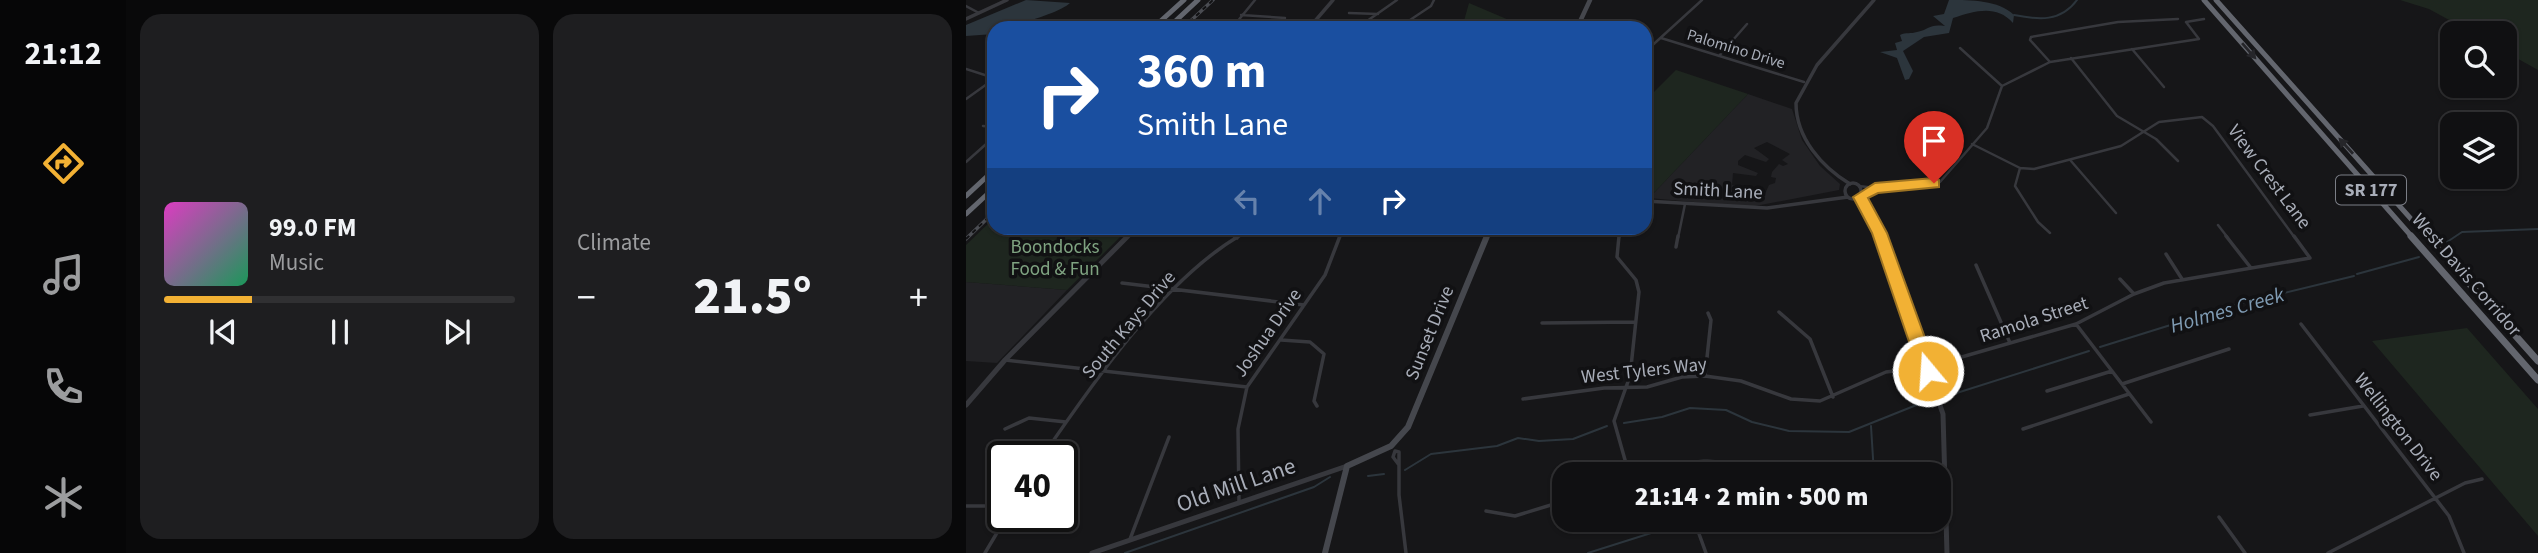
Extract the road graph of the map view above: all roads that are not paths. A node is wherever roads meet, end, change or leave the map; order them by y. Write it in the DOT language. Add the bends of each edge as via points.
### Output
graph roads {
  1 [pos="1007,0"];
  2 [pos="1184,0"];
  3 [pos="1198,0"];
  4 [pos="1255,0"];
  5 [pos="1333,0"];
  6 [pos="1397,0"];
  7 [pos="1434,0"];
  8 [pos="1590,0"];
  9 [pos="1702,0"];
  10 [pos="1874,0"];
  11 [pos="2204,0"];
  12 [pos="2216,0"];
  13 [pos="966,6"];
  14 [pos="979,12"];
  15 [pos="1349,13"];
  16 [pos="1378,14"];
  17 [pos="1241,15"];
  18 [pos="1285,18"];
  19 [pos="966,19"];
  20 [pos="2178,19"];
  21 [pos="2204,19"];
  22 [pos="1161,21"];
  23 [pos="1176,21"];
  24 [pos="1237,21"];
  25 [pos="1315,21"];
  26 [pos="1368,21"];
  27 [pos="1409,21"];
  28 [pos="1580,21"];
  29 [pos="1747,24"];
  30 [pos="1661,38"];
  31 [pos="1652,46"];
  32 [pos="1960,48"];
  33 [pos="2132,49"];
  34 [pos="1719,56"];
  35 [pos="2071,58"];
  36 [pos="2050,62"];
  37 [pos="966,69"];
  38 [pos="987,76"];
  39 [pos="1804,82"];
  40 [pos="987,83"];
  41 [pos="2002,86"];
  42 [pos="2164,87"];
  43 [pos="966,99"];
  44 [pos="983,126"];
  45 [pos="987,126"];
  46 [pos="2144,132"];
  47 [pos="987,143"];
  48 [pos="1972,144"];
  49 [pos="967,161"];
  50 [pos="2070,161"];
  51 [pos="2178,161"];
  52 [pos="2020,168"];
  53 [pos="987,176"];
  54 [pos="1837,177"];
  55 [pos="1850,184"];
  56 [pos="1859,186"];
  57 [pos="1843,188"];
  58 [pos="1875,188"];
  59 [pos="987,194"];
  60 [pos="1861,195"];
  61 [pos="966,196"];
  62 [pos="1830,197"];
  63 [pos="1849,197"];
  64 [pos="1652,202"];
  65 [pos="1685,204"];
  66 [pos="1864,207"];
  67 [pos="2116,213"];
  68 [pos="966,214"];
  69 [pos="2218,225"];
  70 [pos="2050,233"];
  71 [pos="1129,235"];
  72 [pos="1233,235"];
  73 [pos="1242,235"];
  74 [pos="1326,235"];
  75 [pos="1487,235"];
  76 [pos="1620,235"];
  77 [pos="1339,236"];
  78 [pos="1237,238"];
  79 [pos="1676,247"];
  80 [pos="2166,254"];
  81 [pos="2310,258"];
  82 [pos="1976,265"];
  83 [pos="2251,269"];
  84 [pos="2119,279"];
  85 [pos="2183,280"];
  86 [pos="1122,283"];
  87 [pos="1175,292"];
  88 [pos="2134,294"];
  89 [pos="1304,305"];
  90 [pos="1779,312"];
  91 [pos="1708,313"];
  92 [pos="1635,322"];
  93 [pos="1542,323"];
  94 [pos="2077,324"];
  95 [pos="2301,324"];
  96 [pos="1280,340"];
  97 [pos="2010,343"];
  98 [pos="2229,349"];
  99 [pos="1005,360"];
  100 [pos="2538,361"];
  101 [pos="1927,367"];
  102 [pos="2112,370"];
  103 [pos="1106,373"];
  104 [pos="1705,376"];
  105 [pos="2538,380"];
  106 [pos="2122,384"];
  107 [pos="1247,387"];
  108 [pos="1625,388"];
  109 [pos="2047,391"];
  110 [pos="2130,394"];
  111 [pos="1833,397"];
  112 [pos="1523,399"];
  113 [pos="966,405"];
  114 [pos="1317,406"];
  115 [pos="2363,406"];
  116 [pos="2310,415"];
  117 [pos="1066,422"];
  118 [pos="2151,422"];
  119 [pos="1005,429"];
  120 [pos="2023,429"];
  121 [pos="1169,436"];
  122 [pos="1053,441"];
  123 [pos="1393,449"];
  124 [pos="1626,462"];
  125 [pos="1694,462"];
  126 [pos="1730,462"];
  127 [pos="1347,466"];
  128 [pos="2482,479"];
  129 [pos="2435,498"];
  130 [pos="1239,501"];
  131 [pos="1552,505"];
  132 [pos="966,506"];
  133 [pos="987,506"];
  134 [pos="1486,511"];
  135 [pos="2219,517"];
  136 [pos="997,532"];
  137 [pos="1698,532"];
  138 [pos="1129,541"];
  139 [pos="985,553"];
  140 [pos="1092,553"];
  141 [pos="1325,553"];
  142 [pos="1406,553"];
  143 [pos="1706,553"];
  144 [pos="1947,553"];
  145 [pos="2245,553"];
  146 [pos="2328,553"];
  147 [pos="2464,553"];
  1 -- 14 [label="street"];
  2 -- 22 [label="highway"];
  3 -- 23 [label="highway"];
  4 -- 17 [label="street"];
  5 -- 25 [label="street"];
  6 -- 16 [label="street"];
  7 -- 27 [label="street"];
  8 -- 28 [label="main road"];
  9 -- 30 [label="street"];
  10 -- 39 [label="street"];
  11 -- 105 [label="highway, West Davis Corridor / SR 177, one-way"];
  100 -- 12 [label="highway, West Davis Corridor / SR 177, one-way"];
  13 -- 14 [label="street"];
  14 -- 19 [label="street"];
  15 -- 16 [label="street"];
  16 -- 26 [label="street"];
  17 -- 18 [label="street"];
  17 -- 24 [label="street"];
  20 -- 36 [label="street" via="2118,22 2031,37"];
  21 -- 33 [label="street" via="2186,22 2199,39"];
  29 -- 34 [label="street"];
  30 -- 31 [label="street"];
  30 -- 34 [label="street, Palomino Drive"];
  32 -- 41 [label="street"];
  33 -- 35 [label="street"];
  33 -- 42 [label="street"];
  34 -- 39 [label="street, Palomino Drive"];
  35 -- 36 [label="street"];
  35 -- 46 [label="street" via="2117,116"];
  36 -- 41 [label="street"];
  37 -- 38 [label="street"];
  39 -- 54 [label="street" via="1796,103 1800,126 1819,159"];
  40 -- 43 [label="street"];
  41 -- 48 [label="street" via="1987,128"];
  44 -- 45 [label="street"];
  46 -- 50 [label="street" via="2121,146"];
  46 -- 51 [label="street"];
  46 -- 81 [label="street, View Crest Lane" via="2159,122 2202,117"];
  47 -- 49 [label="street"];
  48 -- 52 [label="street"];
  48 -- 58 [label="street" via="1945,178 1934,183"];
  50 -- 52 [label="street"];
  50 -- 67 [label="street"];
  52 -- 70 [label="street" via="2015,186"];
  53 -- 61 [label="highway"];
  54 -- 55 [label="street"];
  54 -- 57 [label="street"];
  55 -- 56 [label="street"];
  55 -- 57 [label="street, Smith Lane"];
  56 -- 58 [label="street"];
  56 -- 60 [label="street"];
  57 -- 62 [label="street, Smith Lane"];
  57 -- 63 [label="street"];
  58 -- 60 [label="street"];
  59 -- 68 [label="highway"];
  60 -- 63 [label="street, Smith Lane"];
  60 -- 66 [label="street"];
  62 -- 63 [label="street, Smith Lane"];
  62 -- 65 [label="street, Smith Lane" via="1767,208"];
  63 -- 66 [label="street"];
  64 -- 65 [label="street, Smith Lane"];
  65 -- 79 [label="street"];
  66 -- 101 [label="street" via="1880,233"];
  69 -- 83 [label="street"];
  71 -- 99 [label="street"];
  72 -- 78 [label="street"];
  73 -- 78 [label="street, South Kays Drive"];
  74 -- 77 [label="street"];
  75 -- 123 [label="main road, Sunset Drive" via="1408,427"];
  76 -- 92 [label="street" via="1618,257 1636,280 1639,292"];
  77 -- 89 [label="street, Joshua Drive" via="1325,275"];
  78 -- 87 [label="street, South Kays Drive" via="1203,261"];
  80 -- 85 [label="street"];
  81 -- 83 [label="street, Ramola Street"];
  82 -- 97 [label="street" via="1990,288 1997,320"];
  83 -- 85 [label="street, Ramola Street"];
  84 -- 88 [label="street"];
  85 -- 88 [label="street, Ramola Street"];
  86 -- 87 [label="street"];
  87 -- 89 [label="street"];
  87 -- 103 [label="street, South Kays Drive"];
  88 -- 94 [label="street, Ramola Street"];
  89 -- 96 [label="street, Joshua Drive"];
  90 -- 111 [label="street" via="1809,334"];
  91 -- 104 [label="street"];
  92 -- 93 [label="street"];
  92 -- 108 [label="street"];
  94 -- 97 [label="street, Ramola Street"];
  94 -- 102 [label="street"];
  95 -- 115 [label="street, Wellington Drive"];
  96 -- 107 [label="street, Joshua Drive"];
  96 -- 114 [label="street" via="1310,341 1324,354 1314,401"];
  97 -- 101 [label="street, Ramola Street"];
  98 -- 106 [label="street"];
  99 -- 103 [label="street"];
  99 -- 113 [label="street"];
  101 -- 111 [label="street, West Tylers Way" via="1886,372"];
  101 -- 144 [label="street" via="1942,414"];
  102 -- 106 [label="street"];
  102 -- 109 [label="street"];
  103 -- 107 [label="street"];
  103 -- 117 [label="street, South Kays Drive"];
  104 -- 108 [label="street, West Tylers Way"];
  104 -- 111 [label="street, West Tylers Way" via="1741,381 1791,399"];
  106 -- 110 [label="street"];
  107 -- 130 [label="street, Joshua Drive" via="1238,425"];
  108 -- 112 [label="street, West Tylers Way"];
  108 -- 124 [label="street" via="1614,421"];
  110 -- 118 [label="street"];
  110 -- 120 [label="street"];
  115 -- 116 [label="street"];
  115 -- 129 [label="street, Wellington Drive"];
  117 -- 119 [label="street" via="1029,418"];
  117 -- 122 [label="street, South Kays Drive"];
  121 -- 138 [label="street"];
  123 -- 127 [label="main road, Old Mill Lane"];
  123 -- 142 [label="street" via="1401,460"];
  125 -- 126 [label="street" via="1717,457"];
  127 -- 130 [label="street, Old Mill Lane"];
  127 -- 141 [label="main road"];
  128 -- 129 [label="street"];
  129 -- 146 [label="street"];
  129 -- 147 [label="street, Wellington Drive" via="2449,516"];
  130 -- 138 [label="street, Old Mill Lane"];
  131 -- 134 [label="street" via="1515,516"];
  132 -- 133 [label="street"];
  135 -- 145 [label="street"];
  136 -- 139 [label="street"];
  137 -- 143 [label="street"];
  138 -- 140 [label="street, Old Mill Lane"];
}
